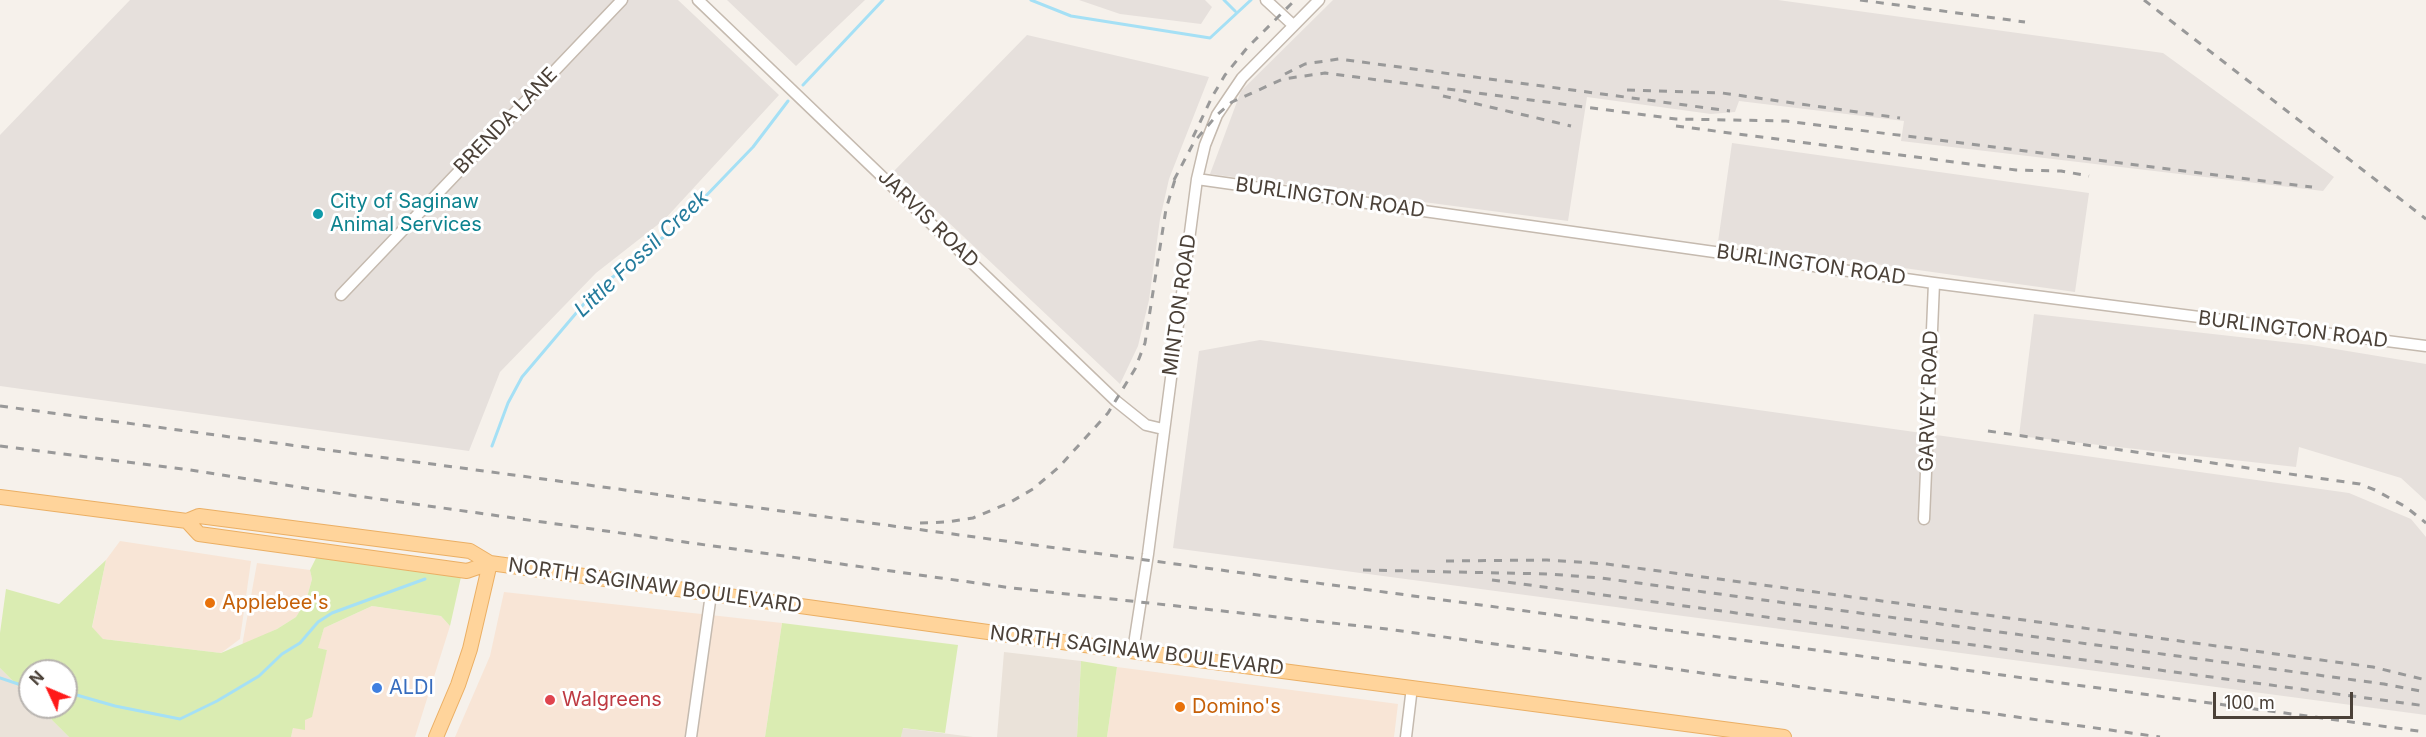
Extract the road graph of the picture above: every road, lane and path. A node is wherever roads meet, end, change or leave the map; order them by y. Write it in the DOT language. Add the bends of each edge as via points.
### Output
graph roads {
  1 [pos="622,0"];
  2 [pos="698,0"];
  3 [pos="1319,0"];
  4 [pos="1268,1"];
  5 [pos="1293,25"];
  6 [pos="1197,179"];
  7 [pos="1934,283"];
  8 [pos="341,294"];
  9 [pos="2426,346"];
  10 [pos="1163,429"];
  11 [pos="0,497"];
  12 [pos="1924,519"];
  13 [pos="186,521"];
  14 [pos="490,563"];
  15 [pos="711,594"];
  16 [pos="1133,651"];
  17 [pos="1412,687"];
  18 [pos="436,737"];
  19 [pos="692,737"];
  20 [pos="1406,737"];
  21 [pos="1784,737"];
  1 -- 8 [label="street, BRENDA LANE"];
  2 -- 10 [label="street, JARVIS ROAD" via="1116,401 1146,425"];
  3 -- 5 [label="street, MINTON ROAD"];
  4 -- 5 [label="street"];
  5 -- 6 [label="street, MINTON ROAD" via="1227,97 1205,145"];
  6 -- 7 [label="street, BURLINGTON ROAD"];
  6 -- 10 [label="street, MINTON ROAD"];
  7 -- 9 [label="street, BURLINGTON ROAD"];
  7 -- 12 [label="street, GARVEY ROAD"];
  10 -- 16 [label="street, MINTON ROAD"];
  11 -- 13 [label="main road, NORTH SAGINAW BOULEVARD"];
  13 -- 14 [label="main road, NORTH SAGINAW BOULEVARD" via="199,516 470,551"];
  13 -- 14 [label="main road, NORTH SAGINAW BOULEVARD" via="199,534 264,543 467,571"];
  14 -- 15 [label="main road, NORTH SAGINAW BOULEVARD"];
  14 -- 18 [label="main road" via="470,649"];
  15 -- 16 [label="main road, NORTH SAGINAW BOULEVARD"];
  15 -- 19 [label="street"];
  16 -- 17 [label="main road, NORTH SAGINAW BOULEVARD"];
  17 -- 20 [label="street"];
  17 -- 21 [label="main road, NORTH SAGINAW BOULEVARD"];
}
